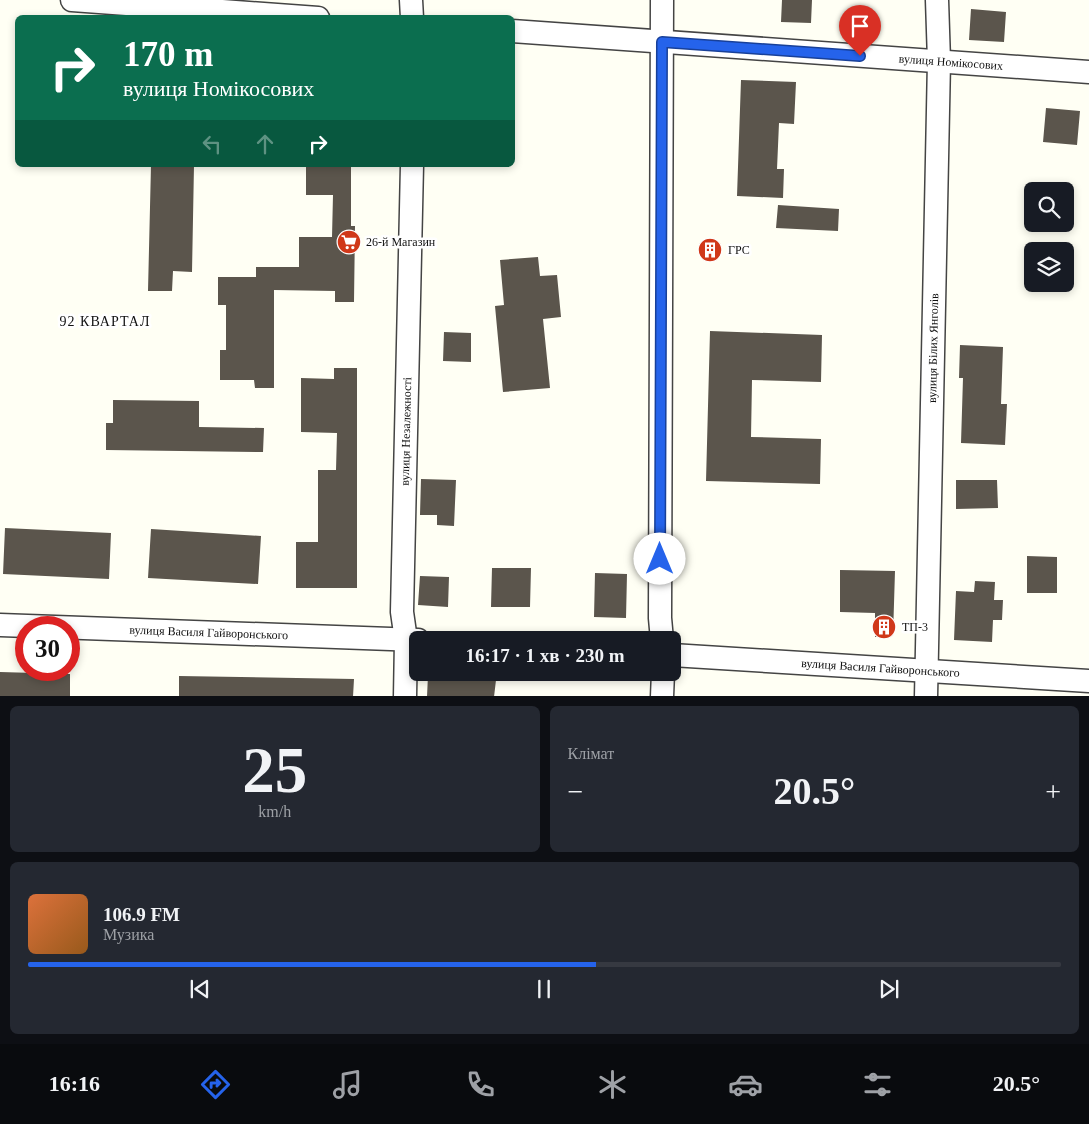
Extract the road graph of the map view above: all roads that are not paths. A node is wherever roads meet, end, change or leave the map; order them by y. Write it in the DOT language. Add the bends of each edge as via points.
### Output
graph roads {
  1 [pos="72,0"];
  2 [pos="411,0"];
  3 [pos="662,0"];
  4 [pos="937,0"];
  5 [pos="139,2"];
  6 [pos="284,15"];
  7 [pos="412,15"];
  8 [pos="515,31"];
  9 [pos="662,42"];
  10 [pos="939,61"];
  11 [pos="1089,72"];
  12 [pos="412,167"];
  13 [pos="0,625"];
  14 [pos="661,631"];
  15 [pos="409,632"];
  16 [pos="409,640"];
  17 [pos="681,656"];
  18 [pos="409,664"];
  19 [pos="926,671"];
  20 [pos="663,681"];
  21 [pos="1089,681"];
  22 [pos="405,696"];
  23 [pos="662,696"];
  24 [pos="926,696"];
  1 -- 5 [label="street"];
  2 -- 7 [label="street"];
  3 -- 9 [label="street"];
  4 -- 10 [label="street, вулиця Білих Янголів"];
  5 -- 6 [label="street"];
  8 -- 9 [label="street, вулиця Номікосових"];
  9 -- 10 [label="street, вулиця Номікосових"];
  9 -- 14 [label="street"];
  10 -- 11 [label="street, вулиця Номікосових"];
  10 -- 19 [label="street, вулиця Білих Янголів"];
  12 -- 15 [label="street, вулиця Незалежності" via="402,612"];
  13 -- 16 [label="street, вулиця Василя Гайворонського"];
  17 -- 19 [label="street, вулиця Василя Гайворонського"];
  18 -- 22 [label="street, вулиця Незалежності"];
  19 -- 21 [label="street, вулиця Василя Гайворонського"];
  19 -- 24 [label="street, вулиця Білих Янголів"];
  20 -- 23 [label="street"];
}
